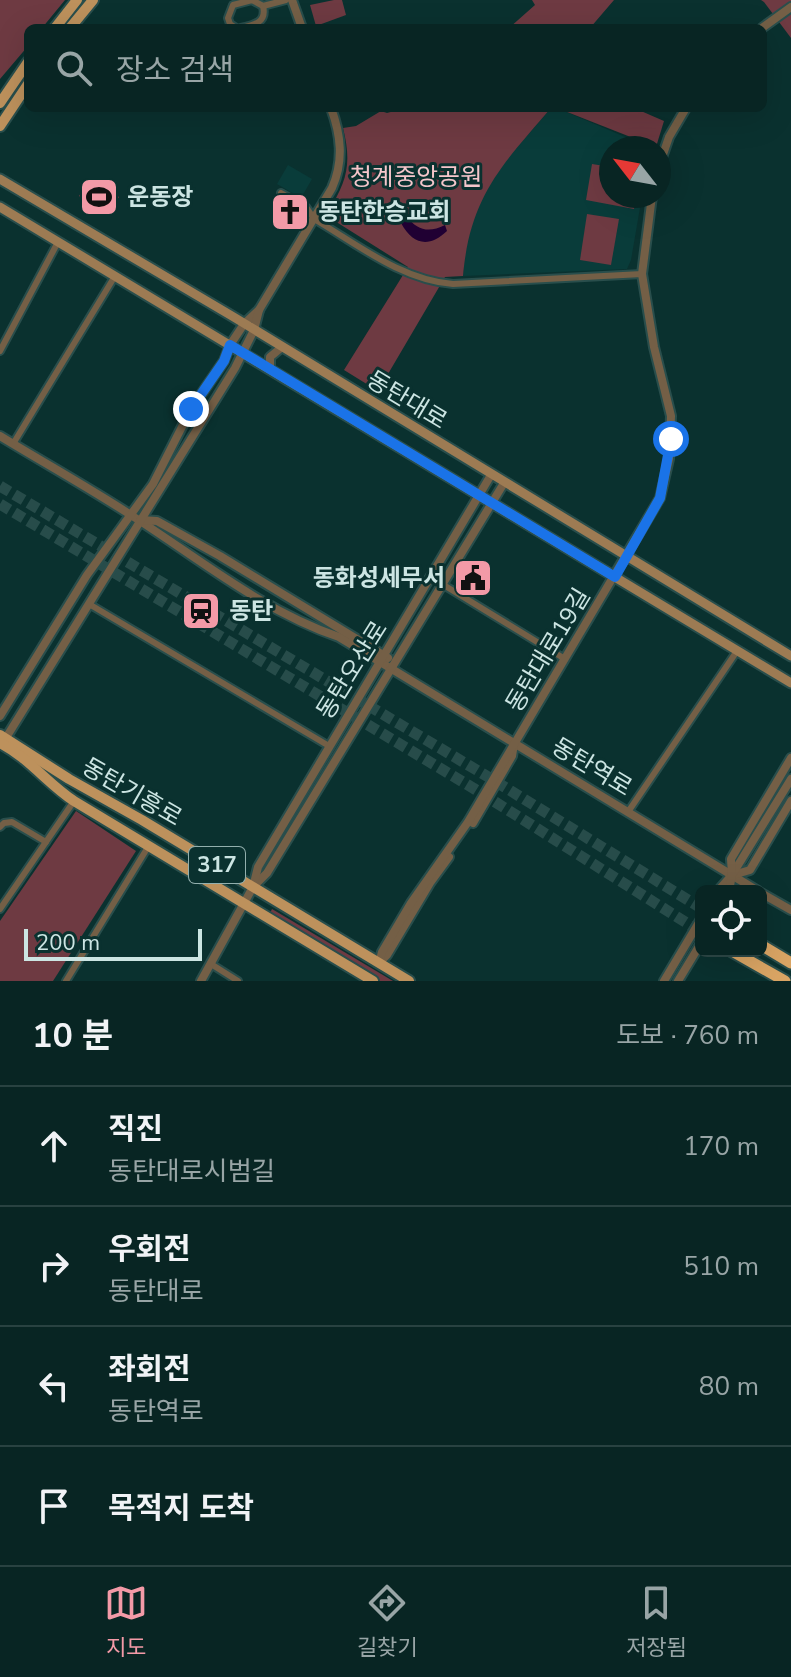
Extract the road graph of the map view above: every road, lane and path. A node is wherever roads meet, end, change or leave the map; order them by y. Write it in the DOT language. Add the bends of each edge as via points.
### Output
graph roads {
  1 [pos="77,0"];
  2 [pos="93,0"];
  3 [pos="286,0"];
  4 [pos="292,0"];
  5 [pos="263,6"];
  6 [pos="791,7"];
  7 [pos="58,24"];
  8 [pos="73,24"];
  9 [pos="230,24"];
  10 [pos="253,24"];
  11 [pos="301,24"];
  12 [pos="767,24"];
  13 [pos="24,68"];
  14 [pos="24,90"];
  15 [pos="0,103"];
  16 [pos="332,112"];
  17 [pos="684,112"];
  18 [pos="0,126"];
  19 [pos="670,136"];
  20 [pos="0,179"];
  21 [pos="281,193"];
  22 [pos="0,207"];
  23 [pos="650,208"];
  24 [pos="314,219"];
  25 [pos="58,242"];
  26 [pos="642,274"];
  27 [pos="115,276"];
  28 [pos="259,310"];
  29 [pos="244,324"];
  30 [pos="254,330"];
  31 [pos="230,345"];
  32 [pos="282,347"];
  33 [pos="0,351"];
  34 [pos="243,353"];
  35 [pos="270,369"];
  36 [pos="0,436"];
  37 [pos="13,444"];
  38 [pos="491,475"];
  39 [pos="504,483"];
  40 [pos="156,485"];
  41 [pos="479,495"];
  42 [pos="492,503"];
  43 [pos="130,514"];
  44 [pos="140,520"];
  45 [pos="463,523"];
  46 [pos="475,531"];
  47 [pos="186,538"];
  48 [pos="181,547"];
  49 [pos="626,558"];
  50 [pos="615,577"];
  51 [pos="658,577"];
  52 [pos="442,584"];
  53 [pos="641,593"];
  54 [pos="89,604"];
  55 [pos="737,651"];
  56 [pos="791,656"];
  57 [pos="383,659"];
  58 [pos="566,659"];
  59 [pos="393,665"];
  60 [pos="791,683"];
  61 [pos="1,715"];
  62 [pos="2,741"];
  63 [pos="514,743"];
  64 [pos="329,746"];
  65 [pos="791,758"];
  66 [pos="791,779"];
  67 [pos="74,801"];
  68 [pos="791,801"];
  69 [pos="628,812"];
  70 [pos="0,827"];
  71 [pos="46,842"];
  72 [pos="148,847"];
  73 [pos="732,875"];
  74 [pos="723,885"];
  75 [pos="730,885"];
  76 [pos="748,885"];
  77 [pos="253,887"];
  78 [pos="767,896"];
  79 [pos="244,904"];
  80 [pos="0,909"];
  81 [pos="791,910"];
  82 [pos="695,929"];
  83 [pos="767,949"];
  84 [pos="695,953"];
  85 [pos="743,957"];
  86 [pos="379,963"];
  87 [pos="791,963"];
  88 [pos="211,964"];
  89 [pos="66,981"];
  90 [pos="201,981"];
  91 [pos="238,981"];
  92 [pos="372,981"];
  93 [pos="409,981"];
  94 [pos="664,981"];
  95 [pos="678,981"];
  96 [pos="785,981"];
  1 -- 7 [label="main road"];
  2 -- 8 [label="main road"];
  3 -- 5 [label="street"];
  4 -- 11 [label="street"];
  5 -- 9 [label="street" via="252,0 233,5"];
  5 -- 10 [label="street" via="264,17"];
  6 -- 12 [label="street"];
  13 -- 15 [label="main road"];
  14 -- 18 [label="main road"];
  16 -- 24 [label="street" via="340,158 332,188"];
  17 -- 19 [label="street"];
  20 -- 29 [label="main road, 동탄대로"];
  21 -- 24 [label="street" via="306,207"];
  22 -- 25 [label="main road, 동탄대로"];
  23 -- 26 [label="street, 동탄대로19길"];
  24 -- 26 [label="street" via="407,273 442,283"];
  24 -- 28 [label="street"];
  25 -- 27 [label="main road, 동탄대로"];
  25 -- 33 [label="street"];
  26 -- 49 [label="street, 동탄대로19길" via="669,401 671,439 660,498"];
  27 -- 31 [label="main road, 동탄대로"];
  27 -- 37 [label="street"];
  28 -- 29 [label="street"];
  28 -- 30 [label="street"];
  29 -- 30 [label="main road, 동탄대로"];
  29 -- 31 [label="street"];
  30 -- 32 [label="main road, 동탄대로"];
  30 -- 34 [label="street"];
  31 -- 34 [label="main road, 동탄대로"];
  31 -- 40 [label="street" via="191,409"];
  32 -- 35 [label="street" via="270,357"];
  32 -- 38 [label="main road, 동탄대로"];
  34 -- 35 [label="main road, 동탄대로"];
  34 -- 40 [label="street"];
  35 -- 41 [label="main road, 동탄대로"];
  36 -- 37 [label="street, 동탄역로"];
  37 -- 43 [label="street, 동탄역로"];
  38 -- 39 [label="main road, 동탄대로"];
  38 -- 41 [label="street, 동탄오산로"];
  39 -- 42 [label="street, 동탄오산로"];
  39 -- 49 [label="main road, 동탄대로"];
  40 -- 43 [label="street"];
  40 -- 44 [label="street"];
  41 -- 42 [label="main road, 동탄대로"];
  41 -- 45 [label="street, 동탄오산로"];
  42 -- 46 [label="street, 동탄오산로"];
  42 -- 50 [label="main road, 동탄대로"];
  43 -- 44 [label="street, 동탄역로"];
  43 -- 61 [label="street"];
  44 -- 47 [label="street, 동탄역로" via="157,521"];
  44 -- 48 [label="street, 동탄역로"];
  44 -- 54 [label="street"];
  45 -- 46 [label="street" via="472,524"];
  45 -- 57 [label="street, 동탄오산로"];
  46 -- 52 [label="street, 동탄오산로"];
  47 -- 48 [label="street"];
  47 -- 57 [label="street, 동탄역로"];
  48 -- 57 [label="street, 동탄역로" via="307,626"];
  49 -- 50 [label="street, 동탄대로19길"];
  49 -- 51 [label="main road, 동탄대로"];
  50 -- 53 [label="main road, 동탄대로"];
  50 -- 58 [label="street, 동탄대로19길"];
  51 -- 53 [label="main road" via="644,583"];
  51 -- 56 [label="main road, 동탄대로"];
  52 -- 58 [label="street"];
  52 -- 59 [label="street, 동탄오산로"];
  53 -- 55 [label="main road, 동탄대로"];
  54 -- 62 [label="street"];
  54 -- 64 [label="street"];
  55 -- 60 [label="main road, 동탄대로"];
  55 -- 69 [label="street"];
  57 -- 59 [label="street, 동탄역로"];
  57 -- 64 [label="street, 동탄오산로"];
  58 -- 63 [label="street, 동탄대로19길"];
  59 -- 63 [label="street, 동탄역로"];
  59 -- 77 [label="street, 동탄오산로" via="267,873"];
  62 -- 67 [label="main road, 동탄기흥로 / 317"];
  62 -- 77 [label="main road, 동탄기흥로 / 317"];
  63 -- 69 [label="street, 동탄역로"];
  63 -- 86 [label="street, 동탄대로19길" via="481,812"];
  64 -- 77 [label="street, 동탄오산로" via="258,867"];
  65 -- 73 [label="street" via="731,859"];
  66 -- 73 [label="street"];
  67 -- 71 [label="street, 동탄기흥로"];
  67 -- 72 [label="main road, 동탄기흥로 / 317"];
  68 -- 73 [label="street" via="750,870"];
  69 -- 73 [label="street, 동탄역로"];
  70 -- 71 [label="street" via="12,822"];
  71 -- 80 [label="street, 동탄기흥로"];
  72 -- 79 [label="main road, 동탄기흥로 / 317"];
  72 -- 89 [label="street"];
  73 -- 74 [label="street"];
  73 -- 75 [label="street"];
  73 -- 76 [label="street, 동탄역로"];
  77 -- 79 [label="street, 동탄오산로"];
  77 -- 86 [label="main road, 동탄기흥로 / 317"];
  78 -- 81 [label="street, 동탄역로"];
  79 -- 88 [label="street, 동탄오산로"];
  79 -- 92 [label="main road, 동탄기흥로 / 317"];
  82 -- 94 [label="street"];
  83 -- 87 [label="highway"];
  84 -- 95 [label="street"];
  85 -- 96 [label="highway"];
  86 -- 93 [label="main road, 동탄기흥로 / 317"];
  88 -- 90 [label="street, 동탄오산로"];
  88 -- 91 [label="street"];
}
